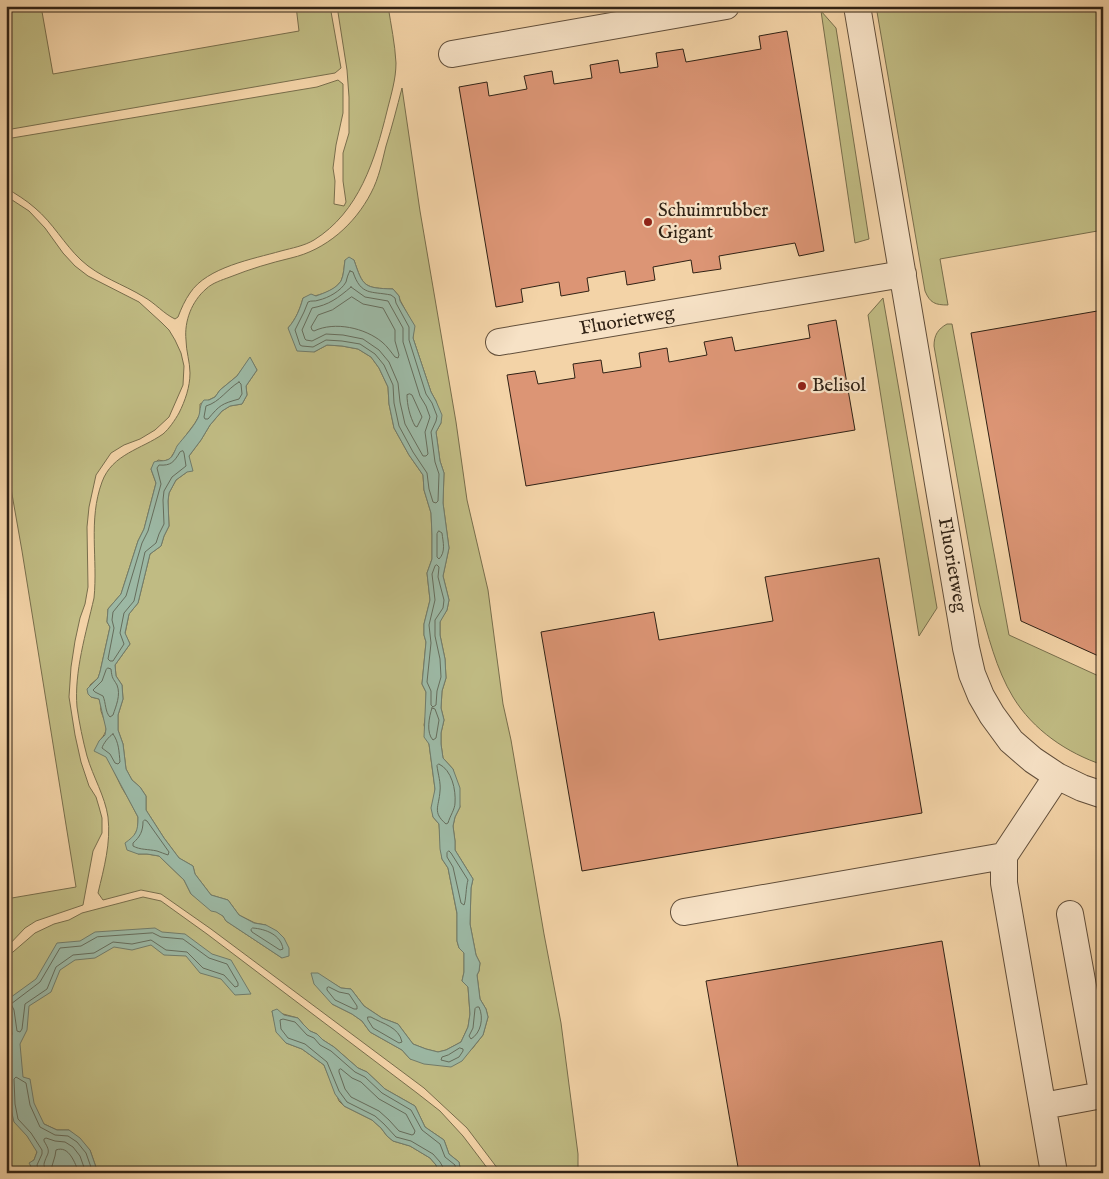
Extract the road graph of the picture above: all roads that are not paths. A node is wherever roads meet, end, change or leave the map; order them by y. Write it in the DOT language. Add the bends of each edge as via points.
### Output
graph roads {
  1 [pos="726,6"];
  2 [pos="857,6"];
  3 [pos="452,54"];
  4 [pos="903,274"];
  5 [pos="500,342"];
  6 [pos="1057,776"];
  7 [pos="1103,795"];
  8 [pos="1004,856"];
  9 [pos="684,912"];
  10 [pos="1070,914"];
  11 [pos="1102,1096"];
  12 [pos="1043,1106"];
  13 [pos="1054,1173"];
  1 -- 3 [label="street"];
  2 -- 4 [label="street, Fluorietweg"];
  4 -- 5 [label="street, Fluorietweg"];
  4 -- 6 [label="street, Fluorietweg" via="972,674 992,715 1011,741"];
  6 -- 7 [label="street, Fluorietweg"];
  6 -- 8 [label="street"];
  8 -- 9 [label="street"];
  8 -- 12 [label="street" via="1004,883"];
  10 -- 11 [label="street"];
  11 -- 12 [label="street"];
  12 -- 13 [label="street"];
}
